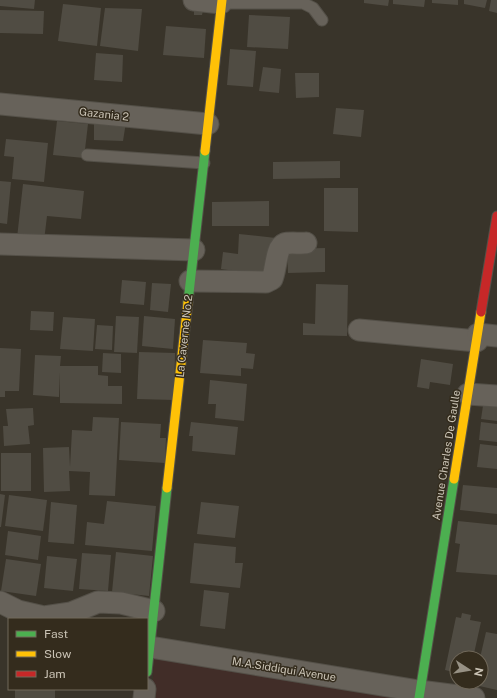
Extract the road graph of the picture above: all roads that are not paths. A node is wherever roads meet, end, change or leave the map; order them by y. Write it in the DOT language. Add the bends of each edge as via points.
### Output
graph roads {
  1 [pos="194,0"];
  2 [pos="221,1"];
  3 [pos="322,20"];
  4 [pos="0,104"];
  5 [pos="208,124"];
  6 [pos="87,155"];
  7 [pos="204,164"];
  8 [pos="497,216"];
  9 [pos="0,244"];
  10 [pos="306,244"];
  11 [pos="194,250"];
  12 [pos="190,281"];
  13 [pos="359,330"];
  14 [pos="484,337"];
  15 [pos="468,394"];
  16 [pos="497,396"];
  17 [pos="0,602"];
  18 [pos="154,611"];
  19 [pos="150,647"];
  20 [pos="148,664"];
  21 [pos="419,695"];
  22 [pos="474,698"];
  1 -- 2 [label="street"];
  2 -- 3 [label="lane" via="303,4 313,8"];
  2 -- 5 [label="street, La Caverne No.2"];
  4 -- 5 [label="street, Gazania 2"];
  5 -- 7 [label="street, La Caverne No.2"];
  6 -- 7 [label="lane"];
  7 -- 11 [label="street, La Caverne No.2"];
  8 -- 14 [label="street, Avenue Charles De Gaulle"];
  9 -- 11 [label="street"];
  10 -- 12 [label="street" via="281,246 275,273 272,279 266,282"];
  11 -- 12 [label="street, La Caverne No.2"];
  12 -- 18 [label="street, La Caverne No.2"];
  13 -- 14 [label="street"];
  14 -- 15 [label="street, Avenue Charles De Gaulle"];
  15 -- 16 [label="street"];
  15 -- 21 [label="street, Avenue Charles De Gaulle"];
  17 -- 18 [label="street" via="18,611 44,618 98,602 121,603"];
  18 -- 19 [label="street, La Caverne No.2"];
  19 -- 20 [label="street, La Caverne No.2"];
  19 -- 21 [label="street, M.A.Siddiqui Avenue"];
  21 -- 22 [label="street, M.A.Siddiqui Avenue"];
}
